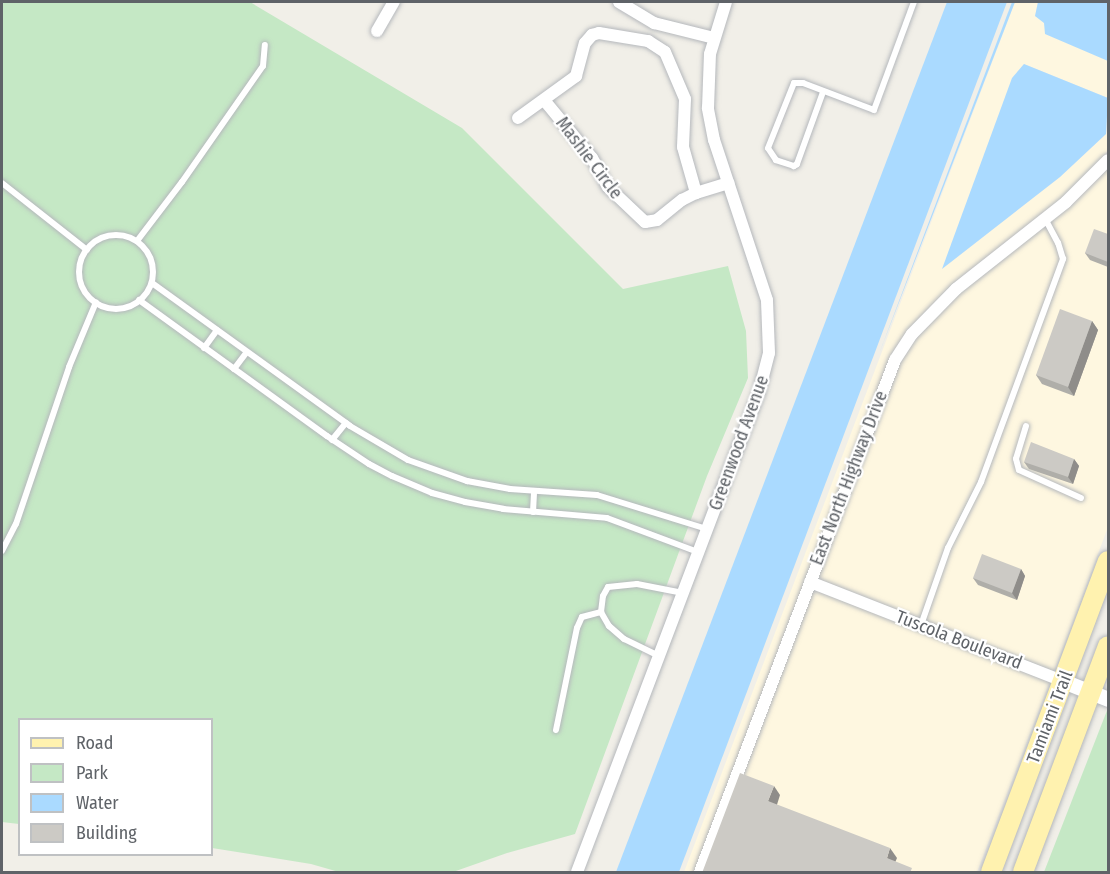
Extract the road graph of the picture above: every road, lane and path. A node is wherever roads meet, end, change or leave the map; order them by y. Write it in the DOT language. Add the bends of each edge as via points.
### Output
graph roads {
  1 [pos="394,2"];
  2 [pos="726,2"];
  3 [pos="914,2"];
  4 [pos="623,3"];
  5 [pos="644,18"];
  6 [pos="377,31"];
  7 [pos="635,38"];
  8 [pos="714,38"];
  9 [pos="265,45"];
  10 [pos="823,92"];
  11 [pos="544,100"];
  12 [pos="518,118"];
  13 [pos="1108,160"];
  14 [pos="2,183"];
  15 [pos="729,183"];
  16 [pos="696,193"];
  17 [pos="1045,219"];
  18 [pos="137,241"];
  19 [pos="87,250"];
  20 [pos="152,283"];
  21 [pos="139,300"];
  22 [pos="96,302"];
  23 [pos="217,330"];
  24 [pos="204,348"];
  25 [pos="247,352"];
  26 [pos="234,369"];
  27 [pos="346,423"];
  28 [pos="1026,426"];
  29 [pos="332,440"];
  30 [pos="534,492"];
  31 [pos="1082,498"];
  32 [pos="532,512"];
  33 [pos="707,529"];
  34 [pos="2,551"];
  35 [pos="699,552"];
  36 [pos="1108,561"];
  37 [pos="810,582"];
  38 [pos="683,593"];
  39 [pos="601,612"];
  40 [pos="921,625"];
  41 [pos="1108,646"];
  42 [pos="659,656"];
  43 [pos="1063,681"];
  44 [pos="1100,696"];
  45 [pos="556,730"];
  46 [pos="578,873"];
  47 [pos="700,873"];
  48 [pos="991,873"];
  49 [pos="1023,873"];
  1 -- 6 [label="street"];
  2 -- 8 [label="street, Greenwood Avenue"];
  3 -- 10 [label="lane" via="874,111"];
  4 -- 5 [label="street"];
  5 -- 7 [label="street"];
  5 -- 8 [label="street"];
  7 -- 11 [label="street, Mashie Circle" via="592,35 585,42 576,76"];
  7 -- 16 [label="street, Mashie Circle" via="665,52 682,92 683,147"];
  8 -- 15 [label="street, Greenwood Avenue" via="708,70 708,108"];
  9 -- 18 [label="lane" via="263,66"];
  10 -- 10 [label="lane" via="797,164 776,160 768,148 791,86 799,82"];
  11 -- 12 [label="street, Mashie Circle"];
  11 -- 16 [label="street, Mashie Circle" via="592,158 608,187 639,219 657,220"];
  13 -- 17 [label="street, East North Highway Drive"];
  14 -- 19 [label="lane"];
  15 -- 16 [label="street, Mashie Circle"];
  15 -- 33 [label="street, Greenwood Avenue" via="762,279 770,334 759,392"];
  17 -- 37 [label="street, East North Highway Drive" via="956,289 912,334 885,383"];
  17 -- 40 [label="lane" via="1063,259 981,482 948,548"];
  18 -- 19 [label="lane" via="114,235 103,237"];
  18 -- 20 [label="lane" via="151,260"];
  19 -- 22 [label="lane" via="80,264 80,276 84,289"];
  20 -- 21 [label="lane"];
  20 -- 23 [label="lane"];
  21 -- 22 [label="lane" via="126,308 114,309"];
  21 -- 24 [label="lane"];
  22 -- 34 [label="lane" via="69,367 16,524"];
  23 -- 24 [label="lane"];
  23 -- 25 [label="lane"];
  24 -- 26 [label="lane"];
  25 -- 26 [label="lane"];
  25 -- 27 [label="lane"];
  26 -- 29 [label="lane"];
  27 -- 29 [label="lane"];
  27 -- 30 [label="lane" via="408,460 466,481"];
  28 -- 31 [label="lane" via="1016,459 1018,470"];
  29 -- 32 [label="lane" via="369,464 432,493"];
  30 -- 32 [label="lane"];
  30 -- 33 [label="lane" via="597,495"];
  32 -- 35 [label="lane" via="607,518"];
  33 -- 35 [label="street, Greenwood Avenue"];
  35 -- 38 [label="street, Greenwood Avenue"];
  36 -- 43 [label="main road, Tamiami Trail"];
  37 -- 40 [label="street, Tuscola Boulevard"];
  37 -- 47 [label="street, East North Highway Drive"];
  38 -- 39 [label="lane" via="637,584 608,587"];
  38 -- 42 [label="street, Greenwood Avenue"];
  39 -- 42 [label="lane" via="624,639"];
  39 -- 45 [label="lane" via="582,617 577,628"];
  40 -- 43 [label="street, Tuscola Boulevard"];
  41 -- 44 [label="main road, Tamiami Trail"];
  42 -- 46 [label="street, Greenwood Avenue"];
  43 -- 44 [label="street, Tuscola Boulevard"];
  43 -- 48 [label="main road, Tamiami Trail"];
  44 -- 49 [label="main road, Tamiami Trail"];
}
